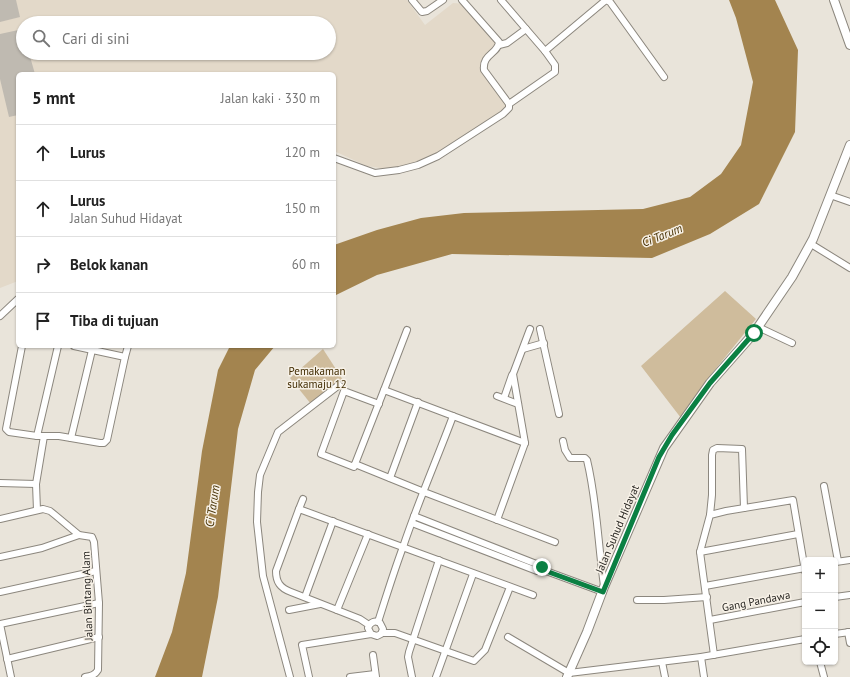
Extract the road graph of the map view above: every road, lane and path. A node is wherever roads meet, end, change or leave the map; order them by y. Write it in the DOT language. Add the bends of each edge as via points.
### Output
graph roads {
  1 [pos="412,0"];
  2 [pos="443,0"];
  3 [pos="462,0"];
  4 [pos="834,0"];
  5 [pos="505,1"];
  6 [pos="526,29"];
  7 [pos="499,45"];
  8 [pos="850,45"];
  9 [pos="545,51"];
  10 [pos="664,77"];
  11 [pos="509,104"];
  12 [pos="850,145"];
  13 [pos="336,159"];
  14 [pos="830,195"];
  15 [pos="850,202"];
  16 [pos="811,244"];
  17 [pos="850,268"];
  18 [pos="16,301"];
  19 [pos="0,316"];
  20 [pos="758,327"];
  21 [pos="540,329"];
  22 [pos="407,330"];
  23 [pos="530,330"];
  24 [pos="544,343"];
  25 [pos="792,343"];
  26 [pos="22,348"];
  27 [pos="58,348"];
  28 [pos="93,348"];
  29 [pos="127,348"];
  30 [pos="523,349"];
  31 [pos="125,357"];
  32 [pos="513,374"];
  33 [pos="339,385"];
  34 [pos="384,390"];
  35 [pos="497,396"];
  36 [pos="504,398"];
  37 [pos="418,402"];
  38 [pos="379,404"];
  39 [pos="518,404"];
  40 [pos="559,414"];
  41 [pos="454,416"];
  42 [pos="37,436"];
  43 [pos="44,436"];
  44 [pos="71,438"];
  45 [pos="563,441"];
  46 [pos="525,443"];
  47 [pos="355,464"];
  48 [pos="390,478"];
  49 [pos="0,483"];
  50 [pos="36,484"];
  51 [pos="824,486"];
  52 [pos="424,492"];
  53 [pos="303,499"];
  54 [pos="744,508"];
  55 [pos="299,509"];
  56 [pos="37,510"];
  57 [pos="710,515"];
  58 [pos="414,516"];
  59 [pos="0,519"];
  60 [pos="497,520"];
  61 [pos="332,521"];
  62 [pos="412,523"];
  63 [pos="368,534"];
  64 [pos="798,534"];
  65 [pos="79,536"];
  66 [pos="555,542"];
  67 [pos="403,546"];
  68 [pos="700,552"];
  69 [pos="0,557"];
  70 [pos="803,557"];
  71 [pos="836,557"];
  72 [pos="439,560"];
  73 [pos="850,560"];
  74 [pos="838,562"];
  75 [pos="96,570"];
  76 [pos="802,570"];
  77 [pos="546,571"];
  78 [pos="473,574"];
  79 [pos="705,586"];
  80 [pos="510,587"];
  81 [pos="604,590"];
  82 [pos="0,592"];
  83 [pos="850,594"];
  84 [pos="533,595"];
  85 [pos="838,596"];
  86 [pos="305,597"];
  87 [pos="707,597"];
  88 [pos="636,600"];
  89 [pos="99,603"];
  90 [pos="802,603"];
  91 [pos="322,604"];
  92 [pos="289,610"];
  93 [pos="337,610"];
  94 [pos="710,620"];
  95 [pos="378,622"];
  96 [pos="0,624"];
  97 [pos="369,625"];
  98 [pos="382,630"];
  99 [pos="849,632"];
  100 [pos="371,634"];
  101 [pos="838,634"];
  102 [pos="508,637"];
  103 [pos="99,638"];
  104 [pos="413,639"];
  105 [pos="802,640"];
  106 [pos="850,643"];
  107 [pos="445,651"];
  108 [pos="373,655"];
  109 [pos="714,655"];
  110 [pos="701,657"];
  111 [pos="7,659"];
  112 [pos="662,662"];
  113 [pos="821,665"];
  114 [pos="375,675"];
  115 [pos="568,675"];
  116 [pos="11,677"];
  117 [pos="85,677"];
  118 [pos="290,677"];
  119 [pos="308,677"];
  120 [pos="350,677"];
  121 [pos="412,677"];
  122 [pos="436,677"];
  123 [pos="665,677"];
  124 [pos="704,677"];
  125 [pos="824,677"];
  1 -- 2 [label="street" via="422,12"];
  3 -- 7 [label="street" via="498,39"];
  4 -- 8 [label="street"];
  5 -- 6 [label="street"];
  6 -- 7 [label="street" via="507,43"];
  6 -- 9 [label="street"];
  7 -- 11 [label="street" via="485,59 484,70"];
  9 -- 10 [label="street" via="606,0"];
  9 -- 11 [label="street" via="555,65 555,72"];
  11 -- 13 [label="street" via="509,108 503,114 438,156 418,165 375,173"];
  12 -- 14 [label="street, Jalan Suhud Hidayat"];
  14 -- 15 [label="street"];
  14 -- 16 [label="street, Jalan Suhud Hidayat"];
  16 -- 17 [label="street"];
  16 -- 20 [label="street, Jalan Suhud Hidayat"];
  18 -- 19 [label="street"];
  20 -- 25 [label="street"];
  20 -- 81 [label="street, Jalan Suhud Hidayat" via="710,383 659,457"];
  21 -- 24 [label="street"];
  22 -- 34 [label="street"];
  23 -- 30 [label="street"];
  24 -- 30 [label="street"];
  24 -- 40 [label="street"];
  26 -- 42 [label="street" via="6,428 9,432"];
  27 -- 42 [label="street"];
  28 -- 31 [label="street"];
  28 -- 44 [label="street"];
  29 -- 31 [label="street"];
  30 -- 32 [label="street"];
  31 -- 44 [label="street" via="107,440 100,443"];
  32 -- 36 [label="street"];
  32 -- 39 [label="street"];
  33 -- 118 [label="street" via="278,432 260,475 258,522 264,576"];
  34 -- 37 [label="street"];
  34 -- 38 [label="street"];
  35 -- 36 [label="street"];
  36 -- 39 [label="street"];
  37 -- 41 [label="street"];
  37 -- 48 [label="street"];
  38 -- 47 [label="street"];
  38 -- 47 [label="street" via="344,391 321,454 354,467"];
  39 -- 46 [label="street"];
  41 -- 46 [label="street"];
  41 -- 52 [label="street"];
  42 -- 43 [label="street"];
  43 -- 44 [label="street"];
  43 -- 50 [label="street"];
  45 -- 81 [label="street" via="570,458 587,460"];
  46 -- 60 [label="street"];
  47 -- 48 [label="street"];
  48 -- 52 [label="street"];
  49 -- 50 [label="street"];
  50 -- 56 [label="street"];
  51 -- 71 [label="street"];
  52 -- 58 [label="street"];
  52 -- 60 [label="street"];
  53 -- 55 [label="street"];
  54 -- 57 [label="street"];
  54 -- 57 [label="street" via="742,449 716,448 712,455"];
  54 -- 64 [label="street" via="793,500"];
  55 -- 61 [label="street"];
  55 -- 86 [label="street" via="276,571 276,580 287,591"];
  56 -- 59 [label="street"];
  56 -- 65 [label="street, Jalan Bintang Alam" via="50,511"];
  57 -- 68 [label="street"];
  58 -- 62 [label="street"];
  58 -- 77 [label="street" via="540,565"];
  60 -- 66 [label="street"];
  61 -- 63 [label="street"];
  61 -- 86 [label="street"];
  62 -- 67 [label="street"];
  62 -- 77 [label="street" via="537,571"];
  63 -- 67 [label="street"];
  63 -- 93 [label="street"];
  64 -- 68 [label="street"];
  64 -- 70 [label="street"];
  65 -- 69 [label="street" via="42,548"];
  65 -- 75 [label="street, Jalan Bintang Alam" via="92,537"];
  67 -- 72 [label="street"];
  67 -- 95 [label="street"];
  68 -- 79 [label="street"];
  72 -- 78 [label="street"];
  72 -- 104 [label="street"];
  73 -- 74 [label="street"];
  75 -- 82 [label="street"];
  75 -- 89 [label="street, Jalan Bintang Alam"];
  76 -- 79 [label="street"];
  77 -- 81 [label="street"];
  78 -- 80 [label="street"];
  78 -- 107 [label="street"];
  79 -- 87 [label="street"];
  80 -- 84 [label="street"];
  80 -- 107 [label="street" via="485,650 474,661"];
  81 -- 115 [label="street, Jalan Suhud Hidayat"];
  83 -- 85 [label="street"];
  86 -- 91 [label="street"];
  87 -- 88 [label="street"];
  87 -- 94 [label="street"];
  89 -- 96 [label="street"];
  89 -- 103 [label="street, Jalan Bintang Alam"];
  90 -- 94 [label="street, Gang Pandawa"];
  91 -- 92 [label="street"];
  91 -- 93 [label="street"];
  93 -- 97 [label="street"];
  94 -- 109 [label="street"];
  95 -- 97 [label="street"];
  95 -- 98 [label="street"];
  96 -- 111 [label="street"];
  97 -- 100 [label="street" via="368,630"];
  98 -- 100 [label="street" via="377,636"];
  98 -- 104 [label="street"];
  99 -- 101 [label="street"];
  99 -- 106 [label="street"];
  100 -- 119 [label="street" via="302,645"];
  102 -- 115 [label="street"];
  103 -- 111 [label="street"];
  103 -- 117 [label="street, Jalan Bintang Alam" via="98,670 93,676"];
  104 -- 107 [label="street"];
  104 -- 121 [label="street" via="408,657"];
  105 -- 109 [label="street"];
  107 -- 122 [label="street"];
  108 -- 114 [label="street"];
  109 -- 110 [label="street"];
  110 -- 112 [label="street"];
  110 -- 124 [label="street"];
  111 -- 116 [label="street"];
  112 -- 115 [label="street"];
  112 -- 123 [label="street"];
  113 -- 125 [label="street"];
  114 -- 120 [label="street"];
}
